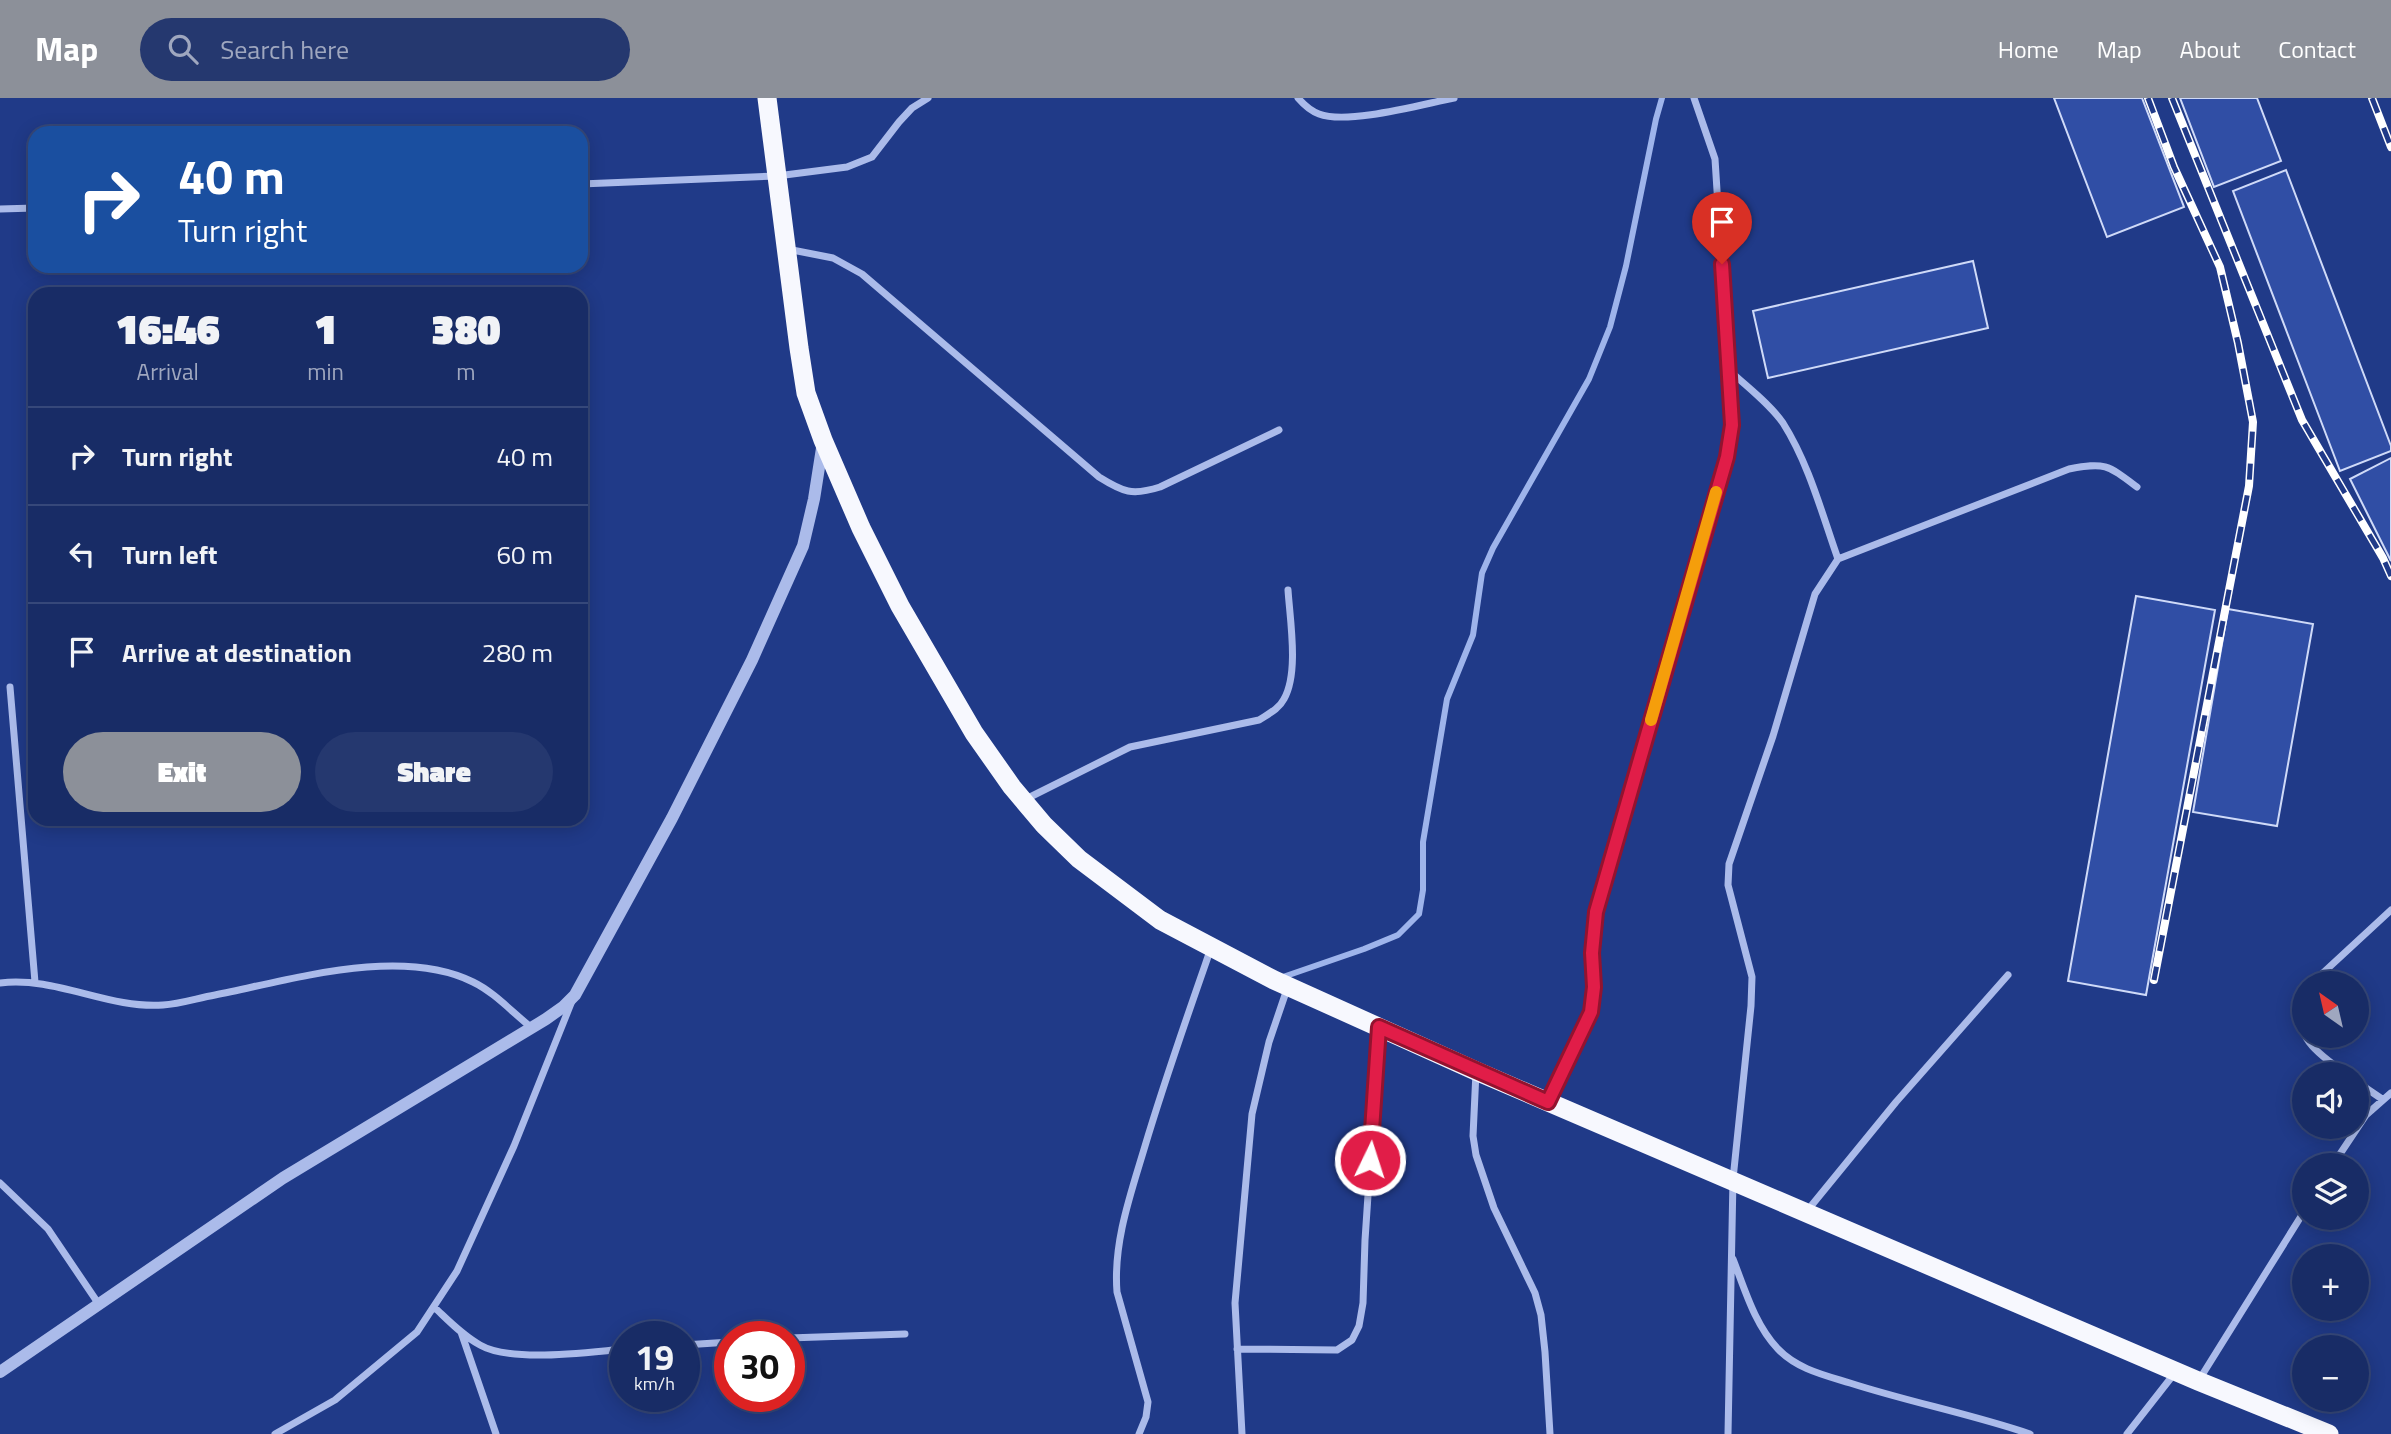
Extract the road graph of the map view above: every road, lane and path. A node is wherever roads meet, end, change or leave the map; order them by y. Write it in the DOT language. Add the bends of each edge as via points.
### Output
graph roads {
  1 [pos="768,98"];
  2 [pos="928,98"];
  3 [pos="1298,98"];
  4 [pos="1454,98"];
  5 [pos="1694,98"];
  6 [pos="777,176"];
  7 [pos="588,184"];
  8 [pos="28,208"];
  9 [pos="0,209"];
  10 [pos="786,249"];
  11 [pos="1729,370"];
  12 [pos="1279,429"];
  13 [pos="823,440"];
  14 [pos="2137,487"];
  15 [pos="1838,559"];
  16 [pos="1288,590"];
  17 [pos="10,687"];
  18 [pos="1023,800"];
  19 [pos="2391,910"];
  20 [pos="1211,948"];
  21 [pos="2325,971"];
  22 [pos="2008,975"];
  23 [pos="35,982"];
  24 [pos="0,983"];
  25 [pos="1288,986"];
  26 [pos="575,995"];
  27 [pos="1379,1027"];
  28 [pos="532,1028"];
  29 [pos="2312,1048"];
  30 [pos="2329,1062"];
  31 [pos="1476,1071"];
  32 [pos="2369,1090"];
  33 [pos="2391,1093"];
  34 [pos="2382,1099"];
  35 [pos="1548,1102"];
  36 [pos="2341,1153"];
  37 [pos="1733,1179"];
  38 [pos="0,1182"];
  39 [pos="1806,1211"];
  40 [pos="2292,1230"];
  41 [pos="1732,1255"];
  42 [pos="98,1303"];
  43 [pos="434,1307"];
  44 [pos="460,1332"];
  45 [pos="905,1334"];
  46 [pos="805,1337"];
  47 [pos="1237,1349"];
  48 [pos="609,1350"];
  49 [pos="2176,1371"];
  50 [pos="0,1372"];
  51 [pos="2198,1381"];
  52 [pos="275,1434"];
  53 [pos="496,1434"];
  54 [pos="1139,1434"];
  55 [pos="1242,1434"];
  56 [pos="1550,1434"];
  57 [pos="1728,1434"];
  58 [pos="2030,1434"];
  59 [pos="2127,1434"];
  60 [pos="2329,1434"];
  1 -- 6 [label="highway"];
  2 -- 6 [label="street" via="912,108 872,157 861,163"];
  3 -- 4 [label="street" via="1307,108 1331,117"];
  5 -- 11 [label="street" via="1715,159"];
  6 -- 7 [label="street"];
  6 -- 10 [label="highway"];
  8 -- 9 [label="street"];
  10 -- 12 [label="street" via="833,258 862,274 1098,477 1120,490 1140,494 1160,487"];
  10 -- 13 [label="highway" via="806,393"];
  11 -- 15 [label="street" via="1768,405 1787,430"];
  11 -- 35 [label="street" via="1732,425 1727,457 1596,912 1591,1012"];
  13 -- 18 [label="highway" via="900,606 974,733"];
  13 -- 26 [label="street" via="803,546 673,818"];
  14 -- 15 [label="street" via="2111,467 2068,469"];
  15 -- 37 [label="street" via="1815,594 1729,864 1728,884 1752,977"];
  16 -- 18 [label="street" via="1291,681 1284,701 1274,711 1259,720 1130,747"];
  17 -- 23 [label="street"];
  18 -- 20 [label="highway" via="1079,859 1115,888"];
  19 -- 21 [label="street"];
  20 -- 25 [label="highway"];
  20 -- 54 [label="street" via="1168,1070 1119,1245 1117,1292 1147,1402"];
  22 -- 39 [label="street"];
  23 -- 24 [label="street"];
  23 -- 28 [label="street" via="118,1001 164,1005 355,969 412,967 476,983"];
  25 -- 27 [label="highway"];
  25 -- 47 [label="street" via="1251,1114 1236,1264"];
  26 -- 28 [label="street"];
  26 -- 43 [label="street" via="514,1146 457,1271"];
  27 -- 31 [label="highway"];
  27 -- 47 [label="street" via="1359,1326 1352,1339 1337,1350"];
  28 -- 42 [label="street" via="283,1178"];
  29 -- 30 [label="street"];
  31 -- 35 [label="highway"];
  31 -- 56 [label="street" via="1476,1155 1482,1180 1541,1315"];
  32 -- 34 [label="street"];
  33 -- 34 [label="street"];
  34 -- 36 [label="street"];
  35 -- 37 [label="highway"];
  37 -- 39 [label="highway"];
  37 -- 41 [label="street"];
  38 -- 42 [label="street" via="48,1229"];
  39 -- 49 [label="highway"];
  40 -- 51 [label="street"];
  41 -- 57 [label="street"];
  41 -- 58 [label="street" via="1758,1321 1792,1362 1897,1399"];
  42 -- 50 [label="street"];
  43 -- 44 [label="street"];
  43 -- 52 [label="street" via="417,1332 364,1378"];
  44 -- 48 [label="street" via="482,1346 506,1352 544,1355"];
  44 -- 53 [label="street"];
  45 -- 46 [label="street"];
  47 -- 55 [label="street"];
  49 -- 51 [label="highway"];
  49 -- 59 [label="street"];
  51 -- 60 [label="highway"];
}
